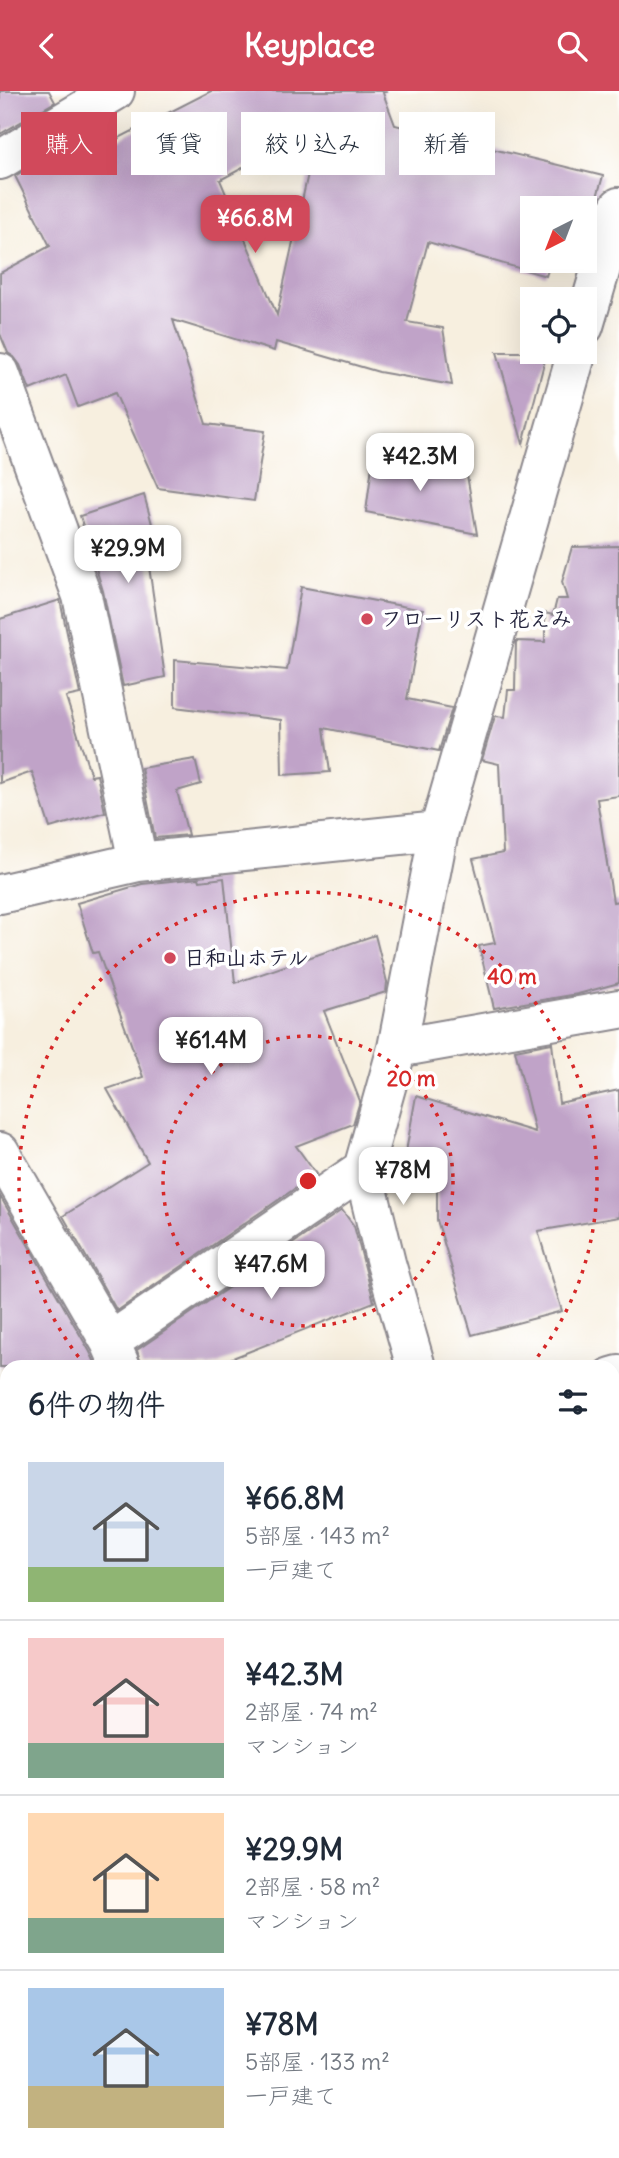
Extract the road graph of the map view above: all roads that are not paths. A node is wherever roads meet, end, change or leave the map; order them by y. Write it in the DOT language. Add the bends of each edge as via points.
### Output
graph roads {
  1 [pos="115,91"];
  2 [pos="0,160"];
  3 [pos="619,207"];
  4 [pos="595,287"];
  5 [pos="574,364"];
  6 [pos="0,373"];
  7 [pos="439,831"];
  8 [pos="138,862"];
  9 [pos="0,894"];
  10 [pos="619,1009"];
  11 [pos="397,1048"];
  12 [pos="0,1152"];
  13 [pos="363,1169"];
  14 [pos="116,1354"];
  15 [pos="414,1360"];
  1 -- 2 [label="street"];
  3 -- 4 [label="street"];
  5 -- 7 [label="street"];
  6 -- 8 [label="street" via="82,596"];
  7 -- 8 [label="street"];
  7 -- 11 [label="street"];
  8 -- 9 [label="street"];
  10 -- 11 [label="street"];
  11 -- 13 [label="street"];
  12 -- 14 [label="street"];
  13 -- 14 [label="street"];
  13 -- 15 [label="street"];
}
